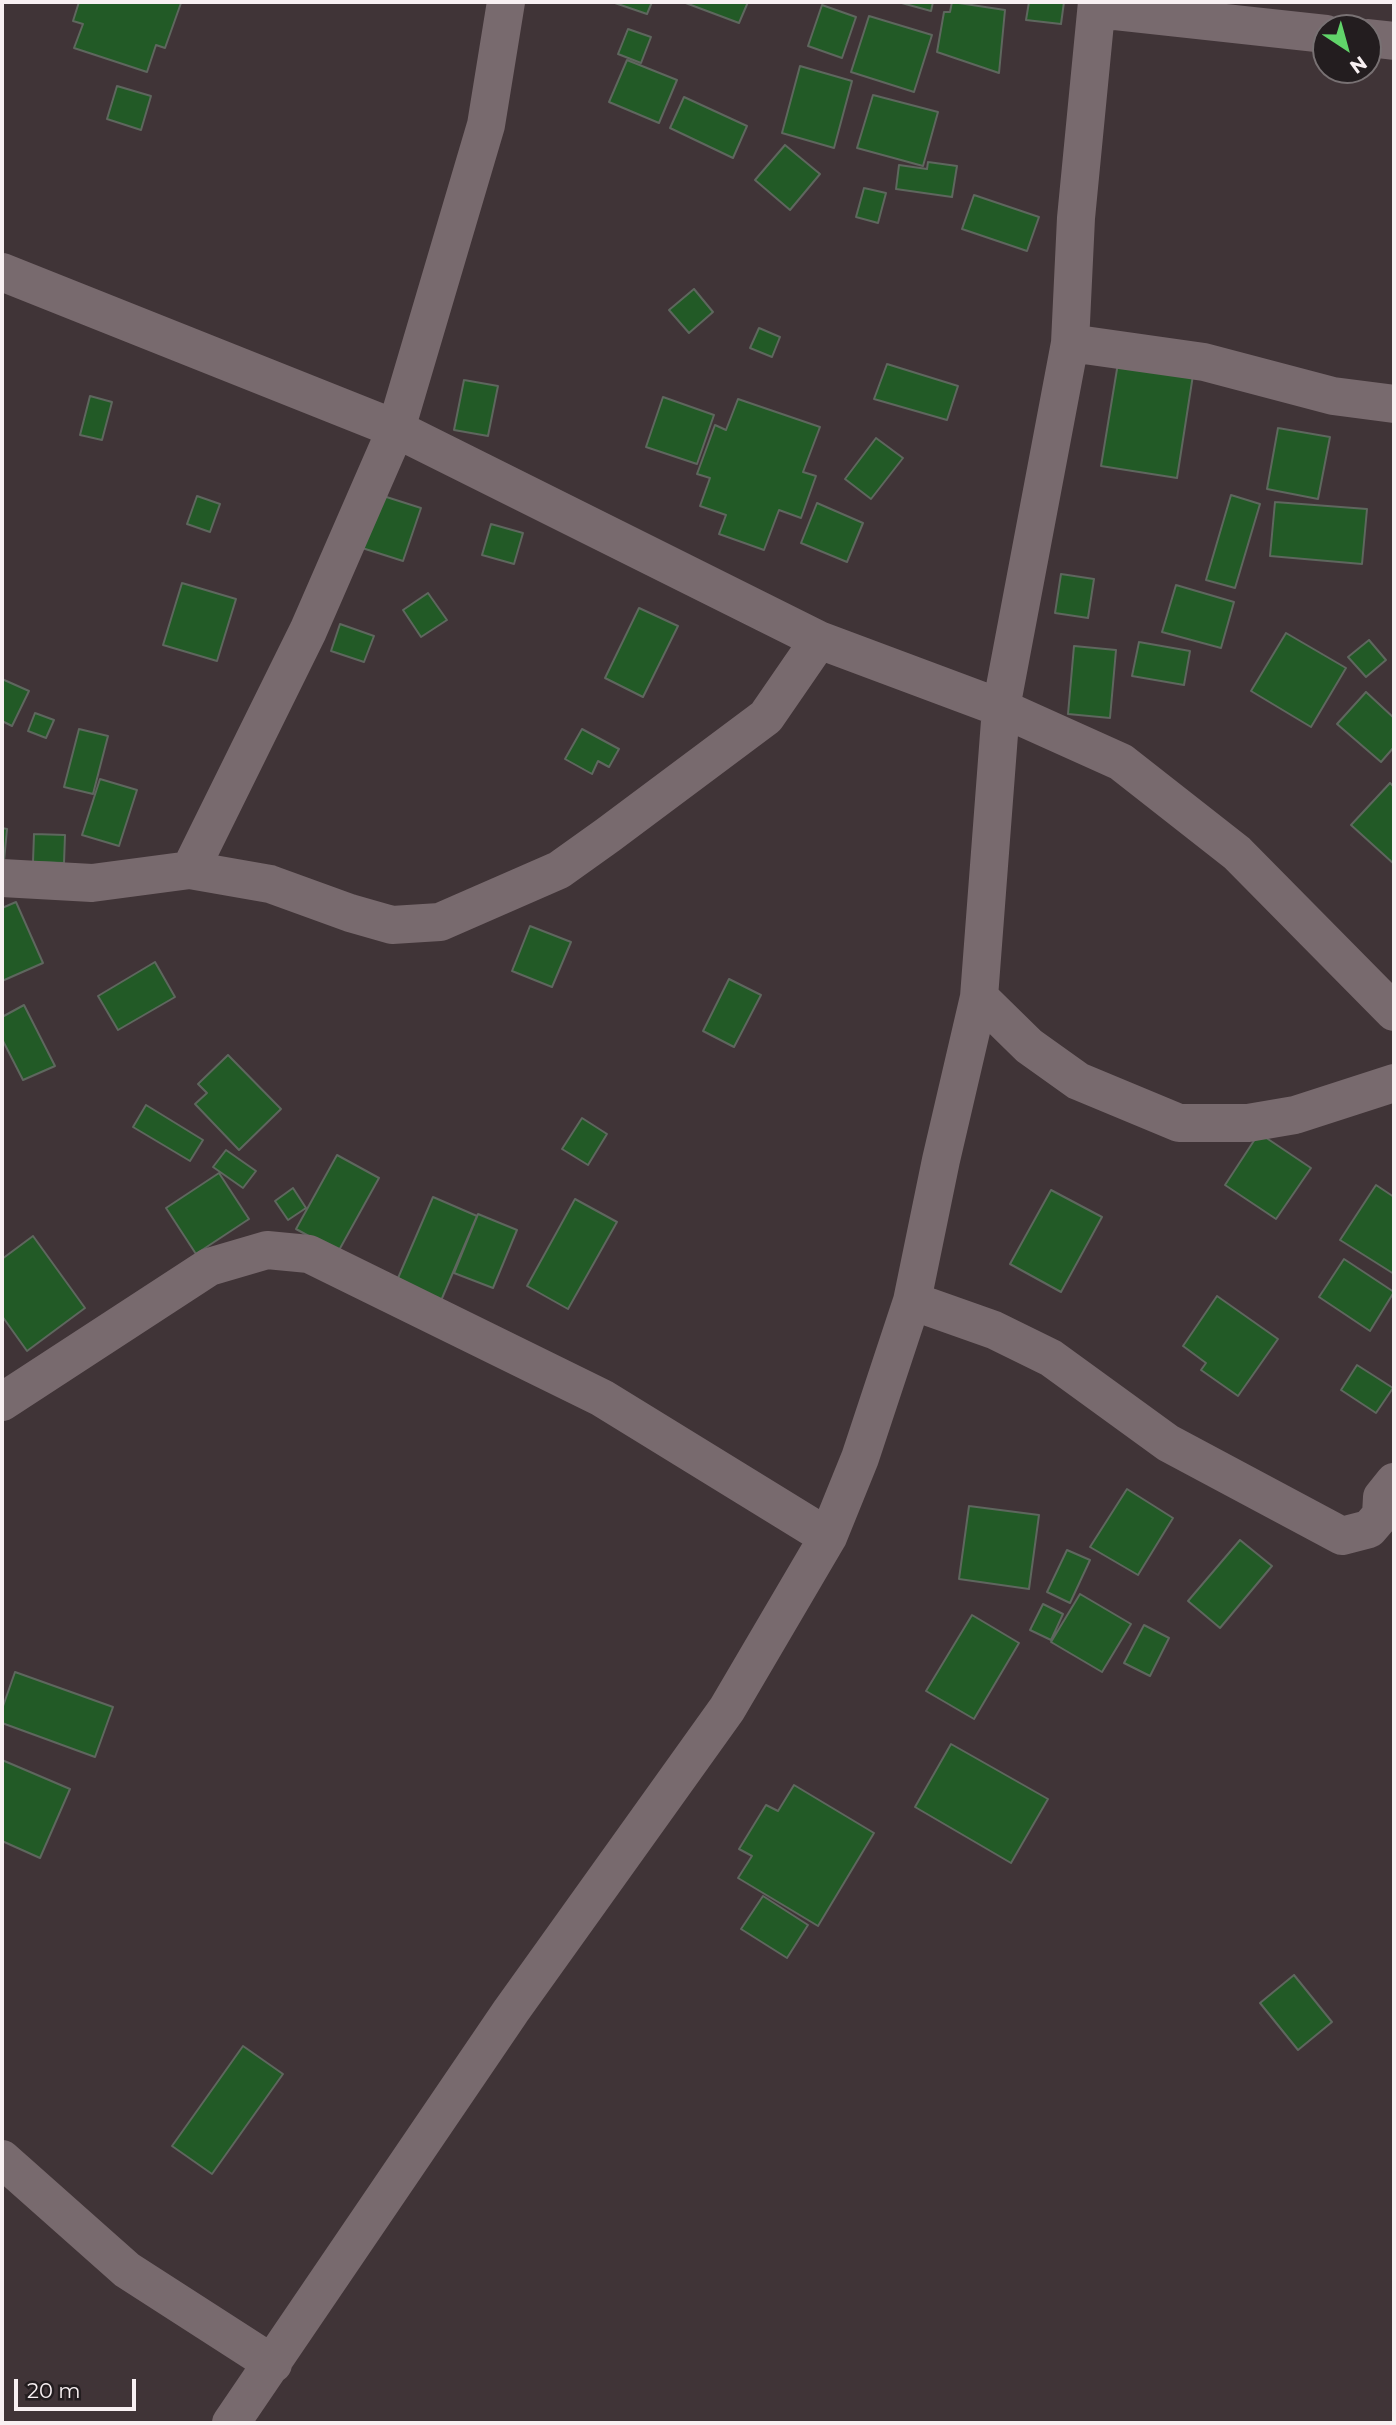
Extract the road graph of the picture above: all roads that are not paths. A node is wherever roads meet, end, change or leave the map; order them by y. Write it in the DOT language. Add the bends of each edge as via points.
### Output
graph roads {
  1 [pos="506,2"];
  2 [pos="1097,6"];
  3 [pos="1312,32"];
  4 [pos="2,272"];
  5 [pos="1070,343"];
  6 [pos="1394,404"];
  7 [pos="396,429"];
  8 [pos="819,640"];
  9 [pos="1001,708"];
  10 [pos="190,870"];
  11 [pos="2,878"];
  12 [pos="979,997"];
  13 [pos="1394,1012"];
  14 [pos="1394,1083"];
  15 [pos="912,1301"];
  16 [pos="2,1402"];
  17 [pos="1394,1482"];
  18 [pos="828,1537"];
  19 [pos="2,2159"];
  20 [pos="273,2364"];
  21 [pos="231,2423"];
  1 -- 7 [label="street" via="485,125"];
  2 -- 3 [label="street"];
  2 -- 5 [label="street" via="1076,218"];
  4 -- 7 [label="street"];
  5 -- 6 [label="street" via="1205,362 1333,396"];
  5 -- 9 [label="street"];
  7 -- 8 [label="street"];
  7 -- 10 [label="street" via="308,632"];
  8 -- 9 [label="street"];
  8 -- 10 [label="street" via="766,716 608,835 559,870 440,922 392,925 270,884"];
  9 -- 12 [label="street"];
  9 -- 13 [label="street" via="1121,762 1237,853"];
  10 -- 11 [label="street" via="92,883"];
  12 -- 14 [label="street" via="1029,1046 1079,1081 1179,1123 1248,1123 1295,1115"];
  12 -- 15 [label="street"];
  15 -- 17 [label="street" via="994,1329 1051,1359 1168,1443 1342,1536 1369,1529 1381,1515 1382,1497"];
  15 -- 18 [label="street" via="860,1458"];
  16 -- 18 [label="street" via="209,1267 267,1250 309,1254 602,1398"];
  18 -- 20 [label="street" via="727,1709 512,2011"];
  19 -- 20 [label="street" via="127,2270"];
  20 -- 21 [label="street"];
}
